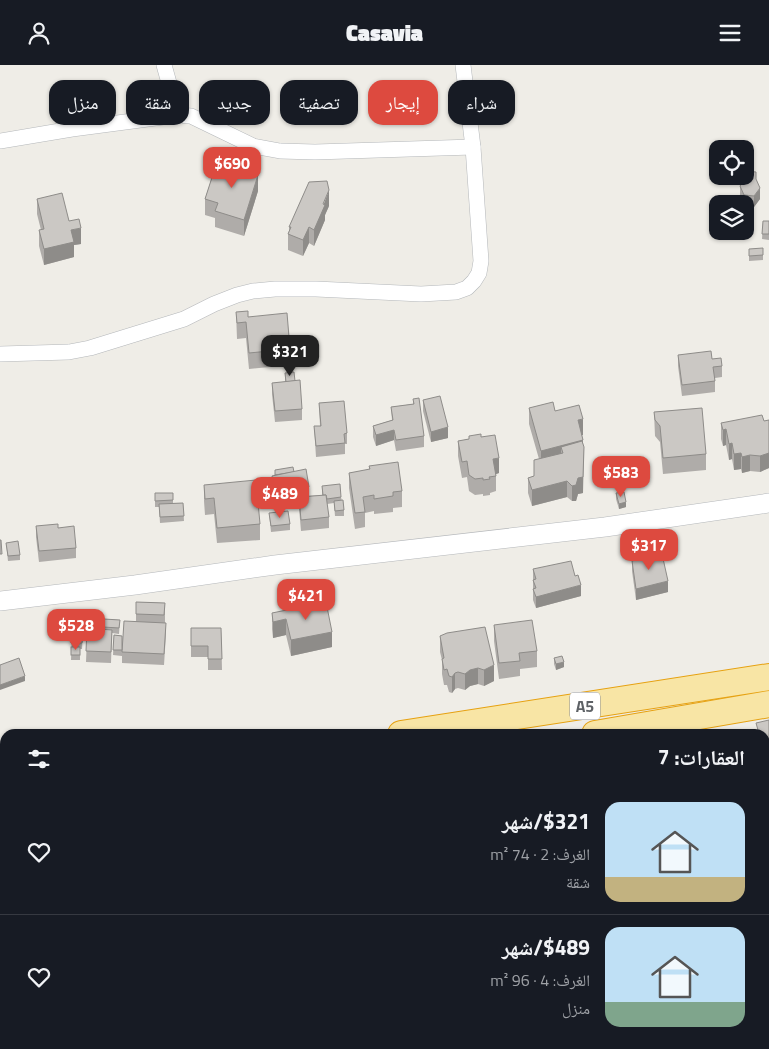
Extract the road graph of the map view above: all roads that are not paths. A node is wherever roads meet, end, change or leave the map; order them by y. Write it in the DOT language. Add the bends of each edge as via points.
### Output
graph roads {
  1 [pos="164,65"];
  2 [pos="463,65"];
  3 [pos="168,80"];
  4 [pos="189,116"];
  5 [pos="126,122"];
  6 [pos="0,141"];
  7 [pos="473,147"];
  8 [pos="0,354"];
  9 [pos="769,503"];
  10 [pos="0,601"];
  11 [pos="769,677"];
  12 [pos="769,704"];
  13 [pos="434,729"];
  14 [pos="624,729"];
  1 -- 3 [label="street"];
  2 -- 7 [label="street"];
  4 -- 7 [label="street" via="253,146 280,151"];
  5 -- 6 [label="street"];
  7 -- 8 [label="street" via="481,261 479,273 466,288 456,292 420,294 316,289 253,291 184,319 90,348 69,352"];
  9 -- 10 [label="street" via="604,527"];
  11 -- 13 [label="highway, A5"];
  12 -- 14 [label="highway, A5"];
}
